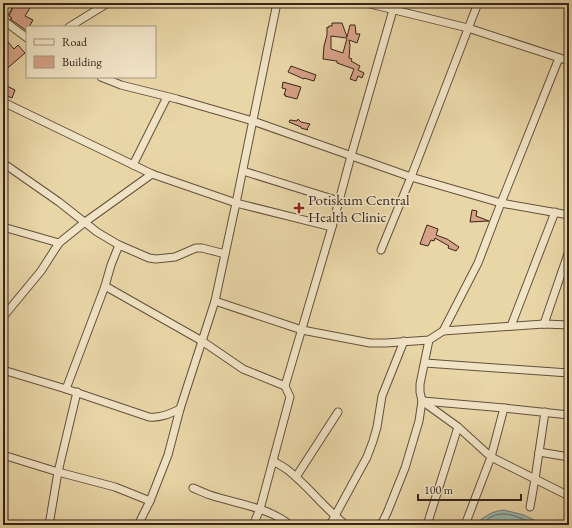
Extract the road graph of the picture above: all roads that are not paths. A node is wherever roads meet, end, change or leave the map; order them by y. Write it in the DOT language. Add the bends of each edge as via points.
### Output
graph roads {
  1 [pos="10,3"];
  2 [pos="108,3"];
  3 [pos="277,3"];
  4 [pos="366,3"];
  5 [pos="478,3"];
  6 [pos="394,6"];
  7 [pos="3,16"];
  8 [pos="3,20"];
  9 [pos="71,26"];
  10 [pos="468,28"];
  11 [pos="26,37"];
  12 [pos="559,58"];
  13 [pos="569,61"];
  14 [pos="104,78"];
  15 [pos="167,97"];
  16 [pos="3,102"];
  17 [pos="253,121"];
  18 [pos="351,156"];
  19 [pos="3,163"];
  20 [pos="133,165"];
  21 [pos="243,170"];
  22 [pos="152,174"];
  23 [pos="411,177"];
  24 [pos="339,201"];
  25 [pos="501,202"];
  26 [pos="236,203"];
  27 [pos="555,212"];
  28 [pos="569,214"];
  29 [pos="85,222"];
  30 [pos="3,227"];
  31 [pos="332,227"];
  32 [pos="60,243"];
  33 [pos="119,245"];
  34 [pos="381,250"];
  35 [pos="569,250"];
  36 [pos="225,254"];
  37 [pos="105,286"];
  38 [pos="215,301"];
  39 [pos="3,317"];
  40 [pos="544,324"];
  41 [pos="569,325"];
  42 [pos="511,326"];
  43 [pos="302,330"];
  44 [pos="443,331"];
  45 [pos="202,340"];
  46 [pos="429,340"];
  47 [pos="404,341"];
  48 [pos="424,363"];
  49 [pos="3,370"];
  50 [pos="569,373"];
  51 [pos="285,386"];
  52 [pos="66,389"];
  53 [pos="77,392"];
  54 [pos="422,400"];
  55 [pos="504,408"];
  56 [pos="180,409"];
  57 [pos="338,412"];
  58 [pos="545,412"];
  59 [pos="569,415"];
  60 [pos="458,427"];
  61 [pos="539,452"];
  62 [pos="3,455"];
  63 [pos="492,457"];
  64 [pos="569,457"];
  65 [pos="273,461"];
  66 [pos="58,472"];
  67 [pos="296,477"];
  68 [pos="535,479"];
  69 [pos="193,488"];
  70 [pos="569,496"];
  71 [pos="150,501"];
  72 [pos="530,507"];
  73 [pos="260,509"];
  74 [pos="335,517"];
  75 [pos="384,524"];
  76 [pos="49,525"];
  77 [pos="138,525"];
  78 [pos="253,525"];
  79 [pos="290,525"];
  80 [pos="330,525"];
  81 [pos="346,525"];
  82 [pos="427,525"];
  83 [pos="465,525"];
  1 -- 7 [label="street"];
  2 -- 9 [label="street"];
  3 -- 17 [label="street"];
  4 -- 6 [label="street"];
  5 -- 10 [label="street"];
  6 -- 10 [label="street"];
  6 -- 18 [label="street"];
  8 -- 11 [label="street"];
  10 -- 12 [label="street"];
  10 -- 23 [label="street"];
  12 -- 13 [label="street"];
  12 -- 25 [label="street"];
  14 -- 15 [label="street"];
  15 -- 17 [label="street"];
  15 -- 20 [label="street"];
  16 -- 20 [label="street"];
  17 -- 18 [label="street"];
  17 -- 21 [label="street"];
  18 -- 23 [label="street"];
  18 -- 24 [label="street"];
  19 -- 29 [label="street"];
  20 -- 22 [label="street"];
  21 -- 24 [label="street"];
  21 -- 26 [label="street"];
  22 -- 26 [label="street"];
  22 -- 29 [label="street"];
  23 -- 25 [label="street"];
  23 -- 34 [label="street"];
  24 -- 31 [label="street"];
  25 -- 27 [label="street"];
  25 -- 44 [label="street" via="478,263"];
  26 -- 31 [label="street"];
  26 -- 36 [label="street"];
  27 -- 28 [label="street"];
  27 -- 42 [label="street"];
  29 -- 32 [label="street"];
  29 -- 33 [label="street"];
  30 -- 32 [label="street"];
  31 -- 43 [label="street"];
  32 -- 39 [label="street" via="42,271"];
  33 -- 36 [label="street" via="156,259 175,257 196,248"];
  33 -- 37 [label="street"];
  35 -- 40 [label="street"];
  36 -- 38 [label="street"];
  37 -- 45 [label="street"];
  37 -- 52 [label="street"];
  38 -- 43 [label="street"];
  38 -- 45 [label="street"];
  40 -- 41 [label="street"];
  40 -- 42 [label="street"];
  42 -- 44 [label="street"];
  43 -- 47 [label="street" via="370,342"];
  43 -- 51 [label="street"];
  44 -- 46 [label="street"];
  45 -- 51 [label="street" via="243,369"];
  45 -- 56 [label="street"];
  46 -- 47 [label="street"];
  46 -- 48 [label="street"];
  47 -- 74 [label="street" via="382,396 377,427 367,457"];
  48 -- 50 [label="street"];
  48 -- 54 [label="street" via="420,384"];
  49 -- 52 [label="street"];
  51 -- 65 [label="street" via="290,397"];
  52 -- 53 [label="street"];
  53 -- 56 [label="street" via="149,417 166,416"];
  53 -- 66 [label="street"];
  54 -- 55 [label="street"];
  54 -- 60 [label="street"];
  54 -- 75 [label="street" via="419,421 405,468"];
  55 -- 58 [label="street"];
  55 -- 63 [label="street"];
  56 -- 71 [label="street" via="168,455"];
  57 -- 67 [label="street"];
  58 -- 59 [label="street"];
  58 -- 61 [label="street"];
  60 -- 63 [label="street"];
  60 -- 82 [label="street"];
  61 -- 64 [label="street"];
  61 -- 68 [label="street"];
  62 -- 66 [label="street"];
  63 -- 68 [label="street"];
  63 -- 83 [label="street"];
  65 -- 67 [label="street"];
  65 -- 73 [label="street"];
  66 -- 71 [label="street" via="114,487"];
  66 -- 76 [label="street"];
  67 -- 74 [label="street"];
  68 -- 70 [label="street"];
  68 -- 72 [label="street"];
  69 -- 73 [label="street" via="208,495"];
  71 -- 77 [label="street"];
  73 -- 78 [label="street"];
  73 -- 79 [label="street"];
  74 -- 80 [label="street"];
  74 -- 81 [label="street"];
}
